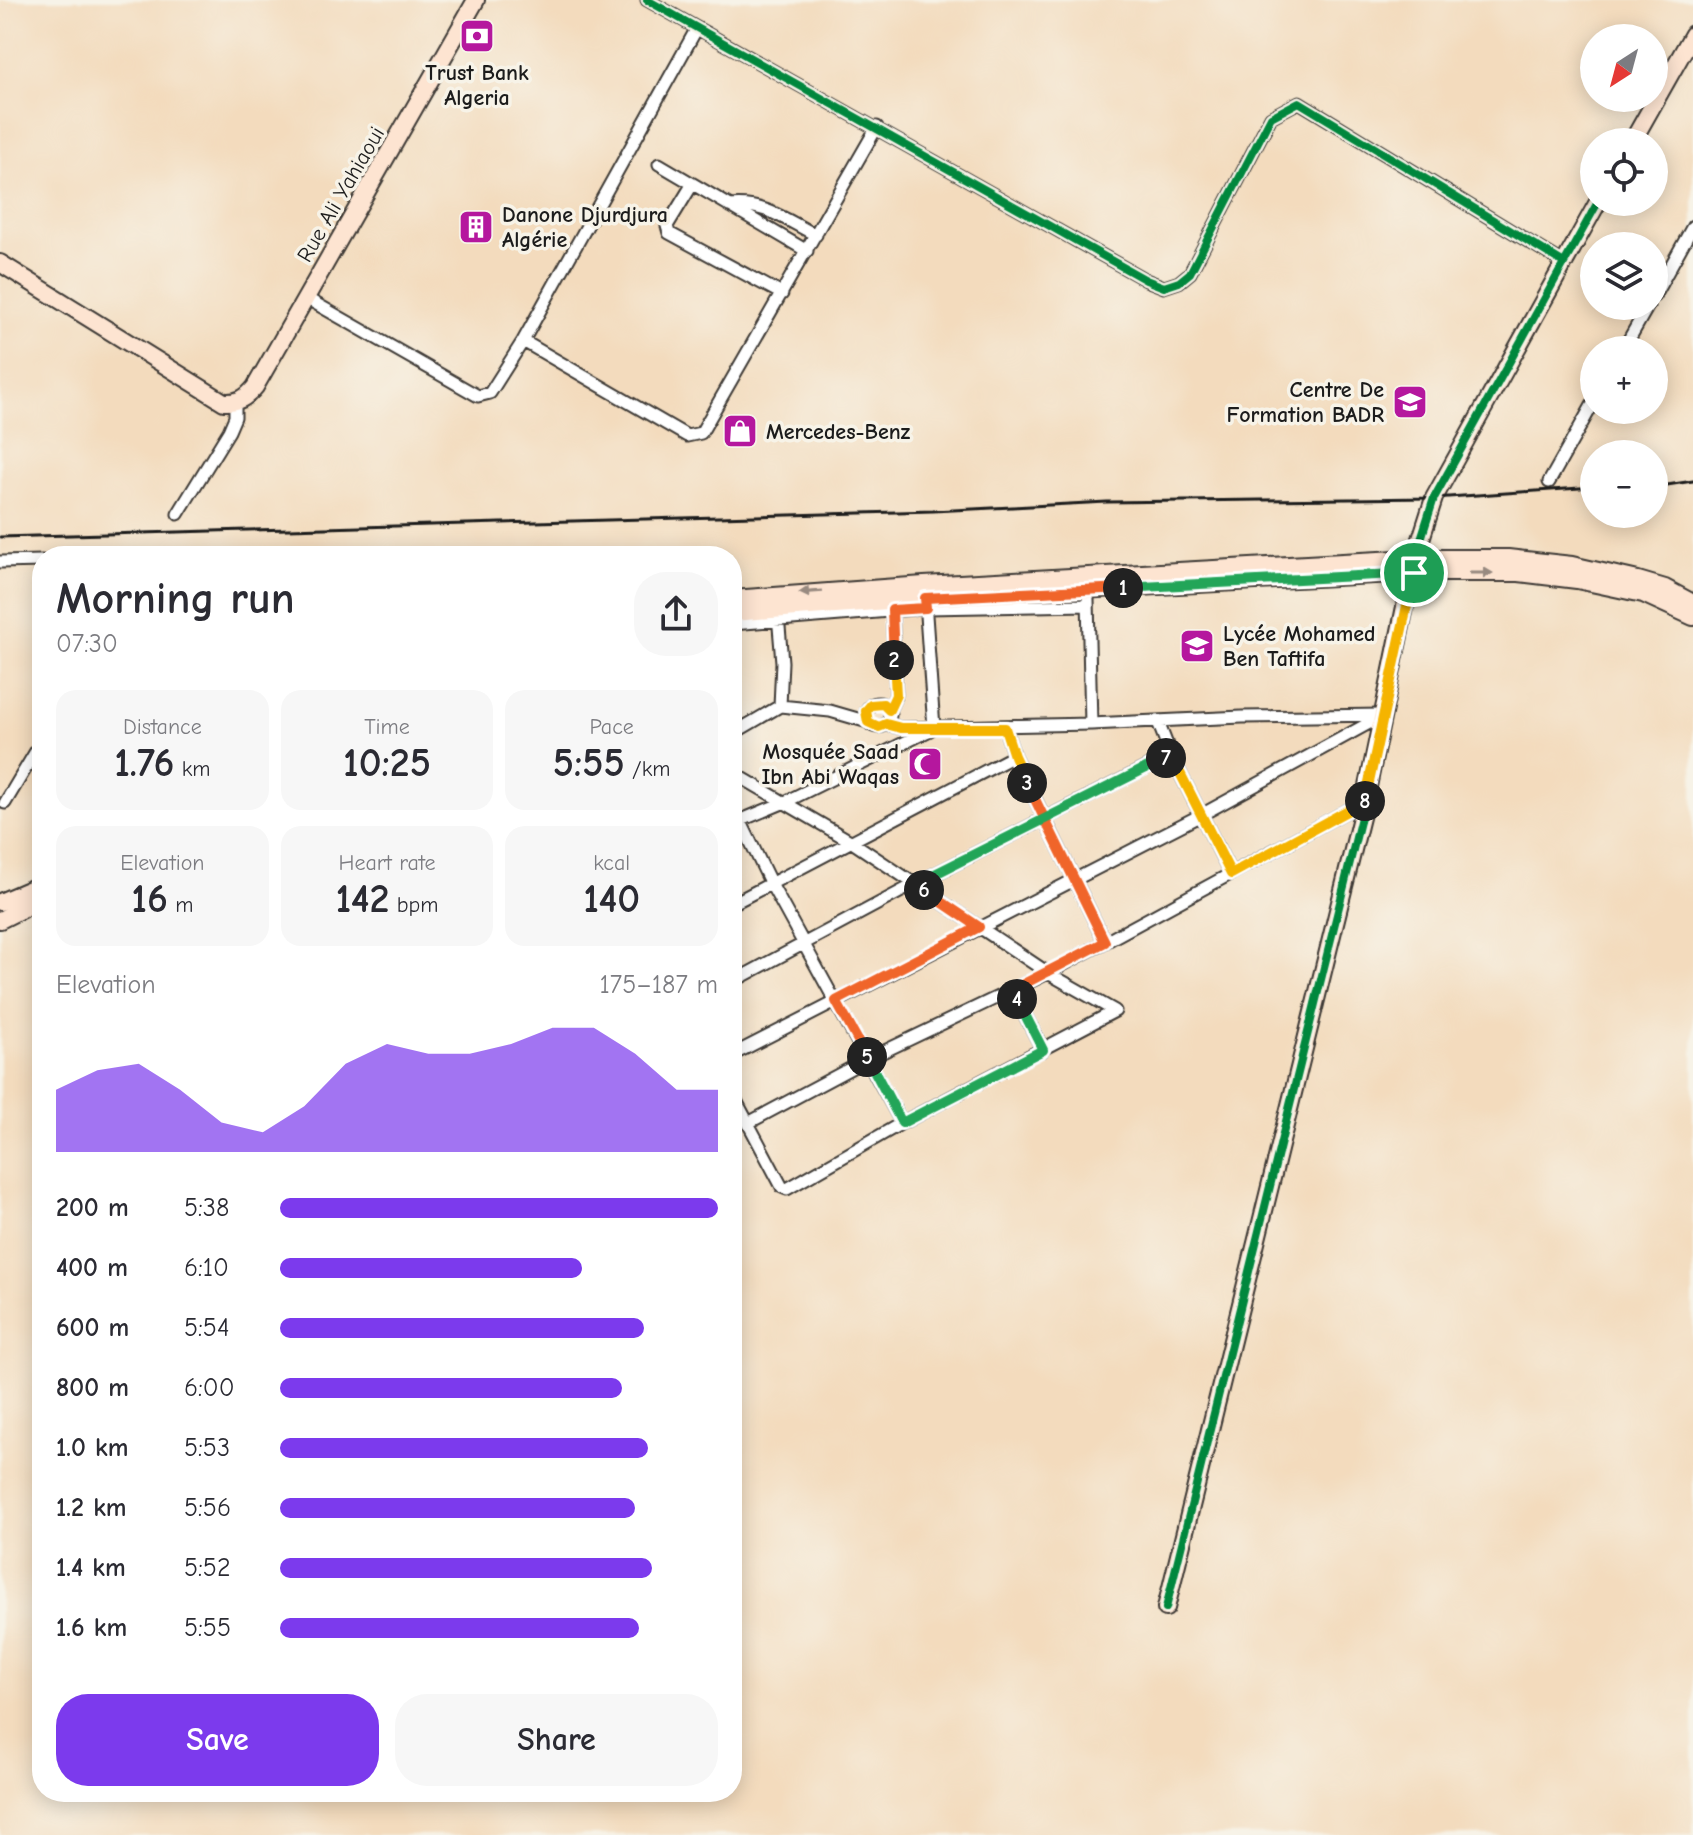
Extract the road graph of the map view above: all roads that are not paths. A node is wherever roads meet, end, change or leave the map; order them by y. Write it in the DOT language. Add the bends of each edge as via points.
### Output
graph roads {
  1 [pos="476,0"];
  2 [pos="647,0"];
  3 [pos="697,28"];
  4 [pos="1693,34"];
  5 [pos="877,127"];
  6 [pos="1640,128"];
  7 [pos="659,164"];
  8 [pos="692,185"];
  9 [pos="729,206"];
  10 [pos="1590,216"];
  11 [pos="1693,226"];
  12 [pos="816,235"];
  13 [pos="1690,241"];
  14 [pos="807,251"];
  15 [pos="0,263"];
  16 [pos="1564,263"];
  17 [pos="1668,275"];
  18 [pos="782,294"];
  19 [pos="306,298"];
  20 [pos="523,341"];
  21 [pos="235,403"];
  22 [pos="1582,424"];
  23 [pos="1549,482"];
  24 [pos="178,514"];
  25 [pos="32,561"];
  26 [pos="0,562"];
  27 [pos="1415,565"];
  28 [pos="925,597"];
  29 [pos="1088,597"];
  30 [pos="742,599"];
  31 [pos="1693,603"];
  32 [pos="892,610"];
  33 [pos="742,613"];
  34 [pos="778,614"];
  35 [pos="1693,617"];
  36 [pos="742,622"];
  37 [pos="780,706"];
  38 [pos="889,710"];
  39 [pos="1384,715"];
  40 [pos="868,722"];
  41 [pos="1158,722"];
  42 [pos="886,724"];
  43 [pos="1091,724"];
  44 [pos="742,728"];
  45 [pos="934,728"];
  46 [pos="1005,728"];
  47 [pos="1171,755"];
  48 [pos="1014,756"];
  49 [pos="32,758"];
  50 [pos="742,778"];
  51 [pos="1365,801"];
  52 [pos="785,802"];
  53 [pos="5,803"];
  54 [pos="1201,815"];
  55 [pos="1045,818"];
  56 [pos="742,820"];
  57 [pos="742,833"];
  58 [pos="852,842"];
  59 [pos="1231,874"];
  60 [pos="1075,880"];
  61 [pos="771,884"];
  62 [pos="915,884"];
  63 [pos="32,888"];
  64 [pos="742,899"];
  65 [pos="0,902"];
  66 [pos="32,904"];
  67 [pos="0,920"];
  68 [pos="979,927"];
  69 [pos="1105,942"];
  70 [pos="804,944"];
  71 [pos="1048,973"];
  72 [pos="742,977"];
  73 [pos="1012,990"];
  74 [pos="836,1001"];
  75 [pos="742,1050"];
  76 [pos="1043,1050"];
  77 [pos="868,1059"];
  78 [pos="742,1112"];
  79 [pos="748,1123"];
  80 [pos="902,1123"];
  81 [pos="1166,1608"];
  1 -- 19 [label="main road, Rue Ali Yahiaoui"];
  2 -- 3 [label="street"];
  3 -- 5 [label="street"];
  3 -- 20 [label="street"];
  4 -- 6 [label="main road"];
  5 -- 12 [label="street"];
  5 -- 16 [label="street" via="1164,287 1190,273 1271,117 1299,102"];
  7 -- 8 [label="street"];
  8 -- 9 [label="street"];
  8 -- 18 [label="street" via="667,226 669,233"];
  9 -- 12 [label="street" via="762,208"];
  9 -- 14 [label="street"];
  10 -- 16 [label="main road"];
  11 -- 13 [label="street"];
  12 -- 14 [label="street"];
  13 -- 17 [label="street"];
  14 -- 18 [label="street"];
  15 -- 21 [label="main road" via="224,402"];
  16 -- 27 [label="main road" via="1434,498"];
  18 -- 20 [label="street" via="708,424 696,436 687,436"];
  19 -- 20 [label="street" via="478,396 490,393"];
  19 -- 21 [label="main road, Rue Ali Yahiaoui" via="255,387"];
  21 -- 24 [label="street" via="229,431"];
  22 -- 23 [label="street"];
  25 -- 26 [label="street"];
  27 -- 28 [label="main road"];
  27 -- 29 [label="main road"];
  27 -- 31 [label="main road" via="1508,558 1572,565 1652,584"];
  27 -- 35 [label="main road, one-way" via="1577,580 1643,594"];
  27 -- 39 [label="main road"];
  28 -- 29 [label="main road"];
  28 -- 30 [label="main road, one-way"];
  28 -- 32 [label="street"];
  28 -- 34 [label="main road"];
  28 -- 45 [label="street"];
  29 -- 43 [label="street"];
  32 -- 34 [label="street"];
  32 -- 38 [label="street" via="896,695"];
  33 -- 34 [label="main road"];
  34 -- 36 [label="street"];
  34 -- 37 [label="street"];
  37 -- 40 [label="street" via="830,711"];
  37 -- 44 [label="street"];
  38 -- 40 [label="street" via="883,704 871,705"];
  38 -- 42 [label="street"];
  39 -- 41 [label="street"];
  39 -- 51 [label="main road"];
  39 -- 54 [label="street"];
  40 -- 42 [label="street"];
  41 -- 43 [label="street"];
  41 -- 47 [label="street"];
  42 -- 45 [label="street"];
  43 -- 46 [label="street"];
  45 -- 46 [label="street"];
  45 -- 52 [label="street"];
  46 -- 48 [label="street"];
  47 -- 54 [label="street"];
  47 -- 55 [label="street"];
  48 -- 55 [label="street"];
  48 -- 58 [label="street"];
  49 -- 53 [label="street"];
  50 -- 52 [label="street"];
  51 -- 59 [label="street"];
  51 -- 81 [label="main road"];
  52 -- 56 [label="street"];
  52 -- 58 [label="street"];
  54 -- 59 [label="street"];
  54 -- 60 [label="street"];
  55 -- 60 [label="street"];
  55 -- 62 [label="street"];
  57 -- 61 [label="street"];
  58 -- 61 [label="street"];
  58 -- 62 [label="street"];
  59 -- 69 [label="street"];
  60 -- 68 [label="street"];
  60 -- 69 [label="street"];
  61 -- 64 [label="street"];
  61 -- 70 [label="street"];
  62 -- 68 [label="street"];
  62 -- 70 [label="street"];
  63 -- 65 [label="main road"];
  66 -- 67 [label="main road"];
  68 -- 71 [label="street"];
  68 -- 74 [label="street"];
  69 -- 71 [label="street"];
  70 -- 72 [label="street"];
  70 -- 74 [label="street"];
  71 -- 73 [label="street"];
  71 -- 76 [label="street" via="1115,1011"];
  73 -- 76 [label="street"];
  73 -- 77 [label="street"];
  74 -- 75 [label="street"];
  74 -- 77 [label="street"];
  76 -- 80 [label="street"];
  77 -- 79 [label="street"];
  77 -- 80 [label="street"];
  78 -- 79 [label="street"];
  79 -- 80 [label="street" via="787,1189"];
}
